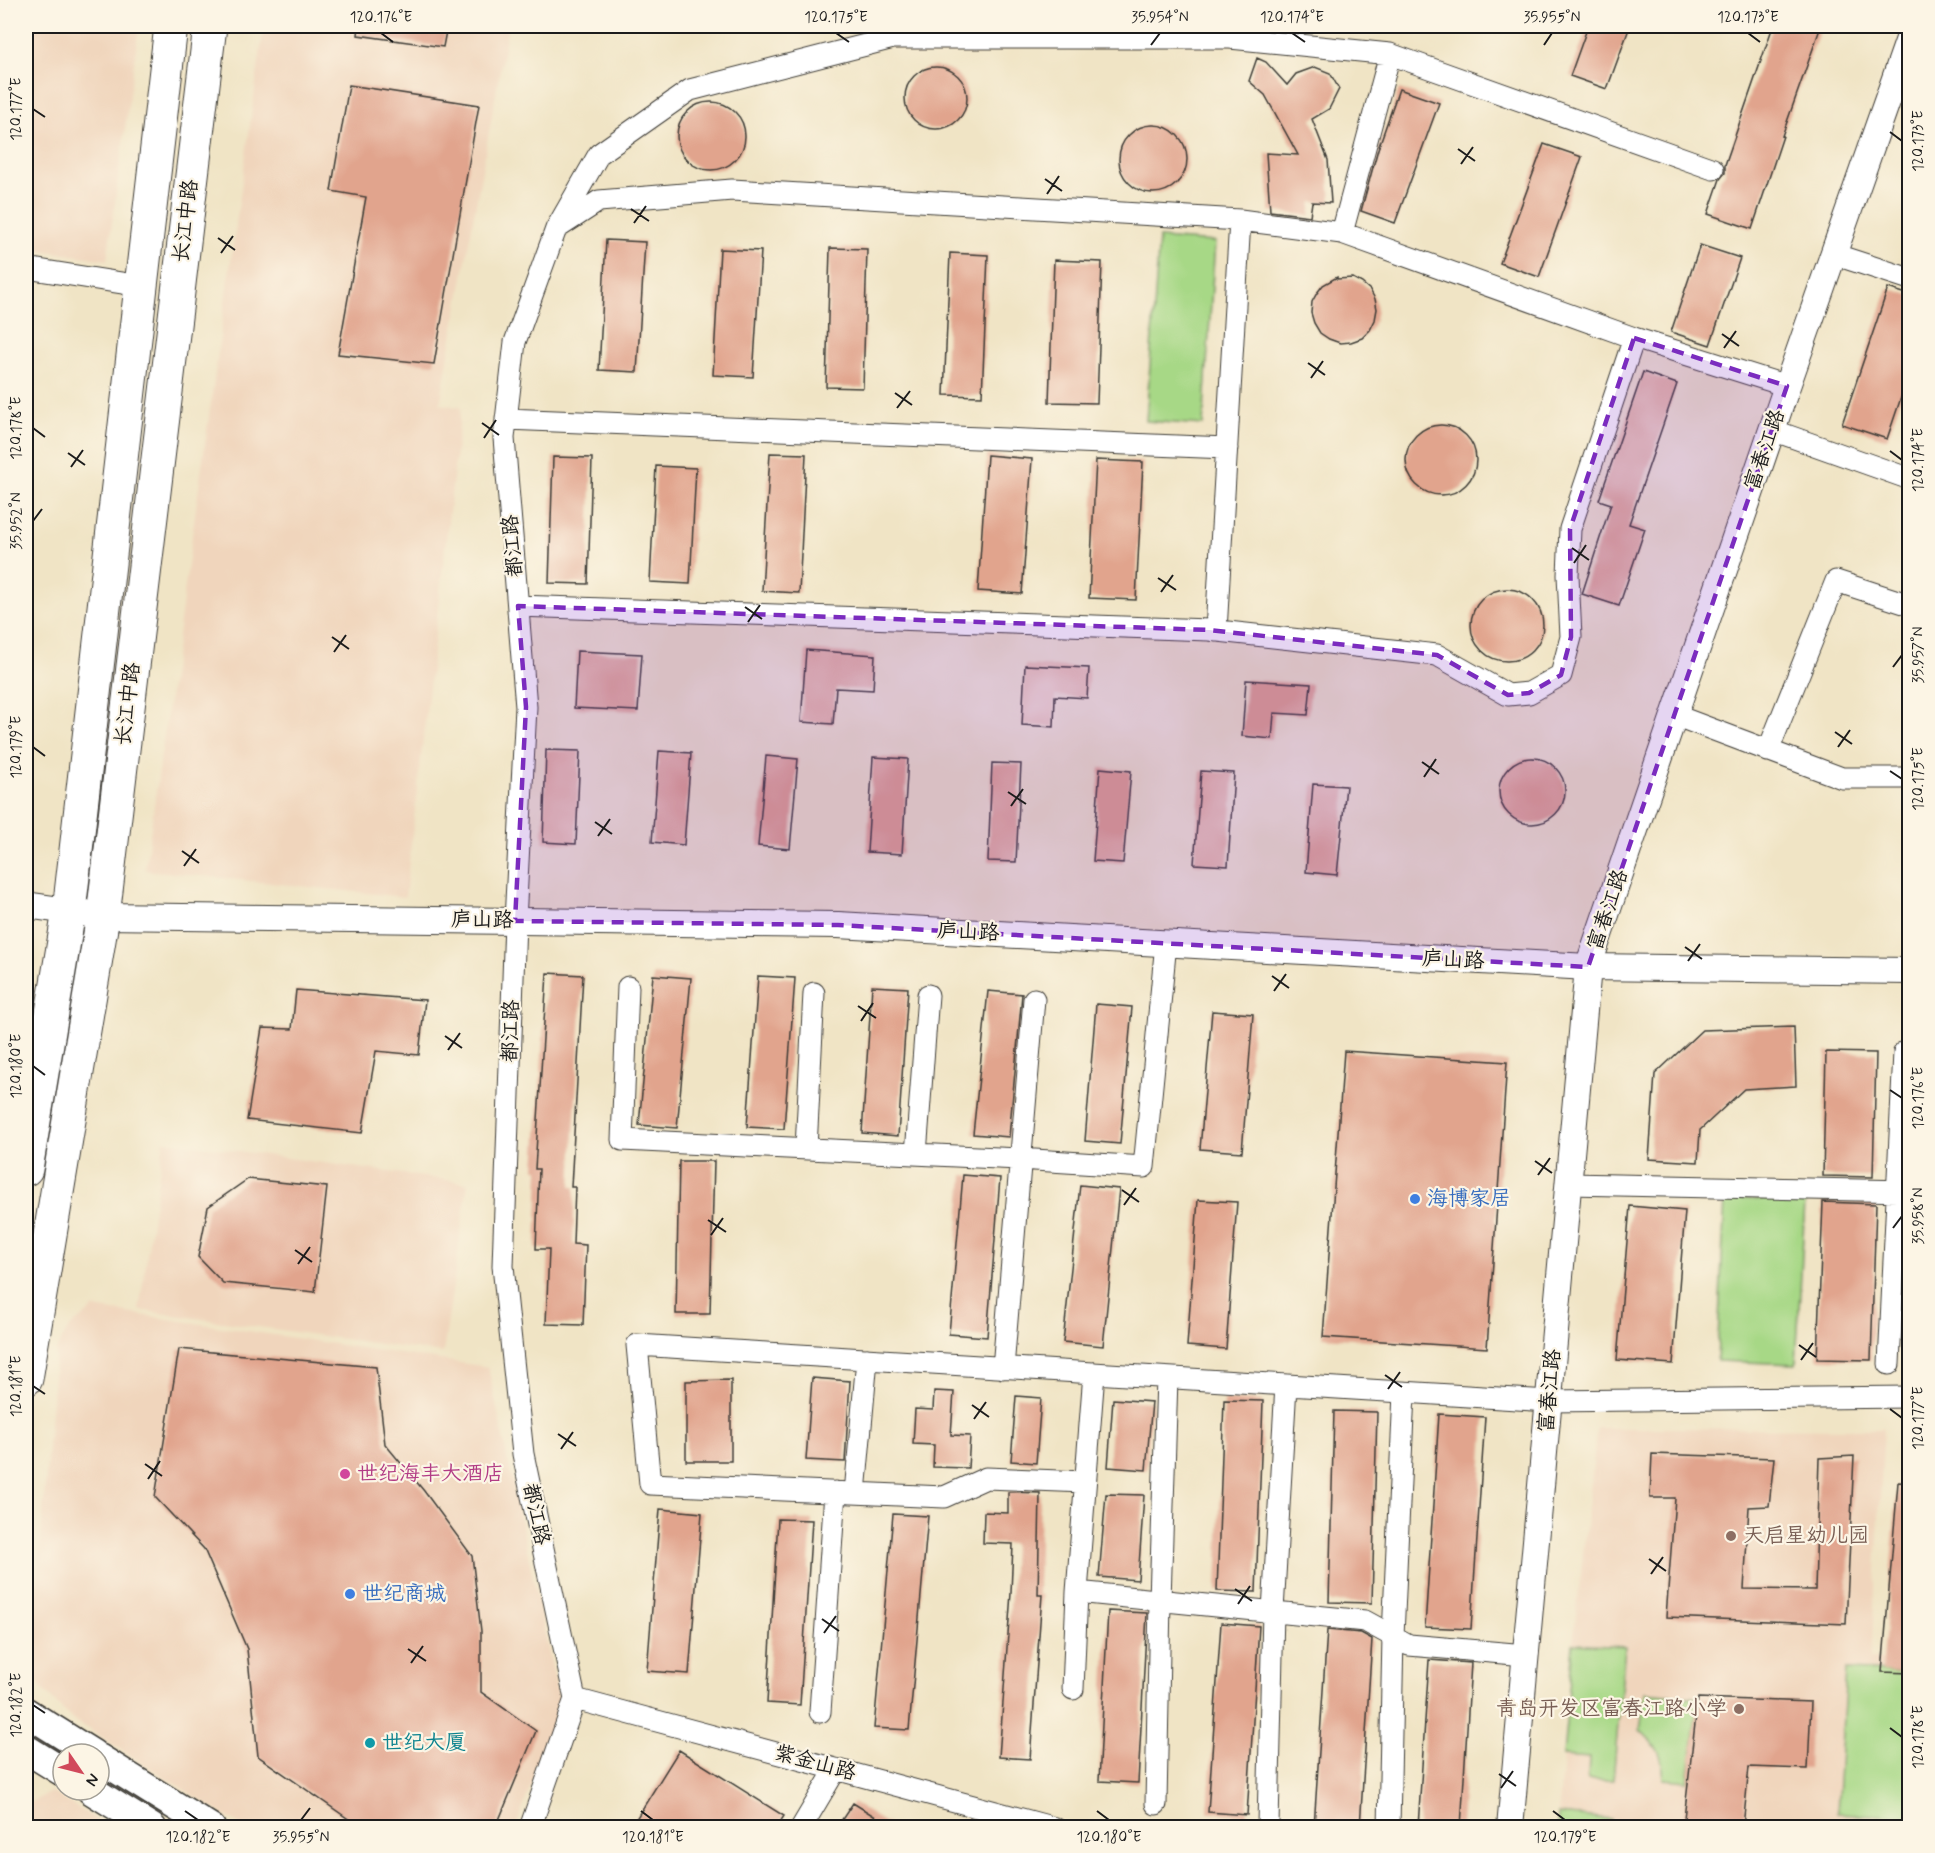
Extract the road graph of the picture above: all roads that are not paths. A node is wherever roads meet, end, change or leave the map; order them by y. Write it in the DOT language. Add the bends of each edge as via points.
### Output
graph roads {
  1 [pos="171,26"];
  2 [pos="210,26"];
  3 [pos="1910,36"];
  4 [pos="1390,54"];
  5 [pos="1713,169"];
  6 [pos="1240,220"];
  7 [pos="556,229"];
  8 [pos="1342,233"];
  9 [pos="1833,254"];
  10 [pos="26,268"];
  11 [pos="1910,279"];
  12 [pos="141,286"];
  13 [pos="1634,338"];
  14 [pos="1787,386"];
  15 [pos="506,419"];
  16 [pos="1772,430"];
  17 [pos="1227,448"];
  18 [pos="1910,479"];
  19 [pos="1910,604"];
  20 [pos="518,606"];
  21 [pos="1216,631"];
  22 [pos="1674,715"];
  23 [pos="1768,751"];
  24 [pos="1910,778"];
  25 [pos="26,905"];
  26 [pos="69,911"];
  27 [pos="103,916"];
  28 [pos="515,921"];
  29 [pos="1166,943"];
  30 [pos="1588,967"];
  31 [pos="1910,971"];
  32 [pos="628,987"];
  33 [pos="814,993"];
  34 [pos="928,995"];
  35 [pos="1034,999"];
  36 [pos="1904,1052"];
  37 [pos="806,1148"];
  38 [pos="916,1154"];
  39 [pos="1019,1159"];
  40 [pos="26,1169"];
  41 [pos="1569,1184"];
  42 [pos="1903,1191"];
  43 [pos="867,1359"];
  44 [pos="1890,1364"];
  45 [pos="1003,1368"];
  46 [pos="1094,1373"];
  47 [pos="1167,1378"];
  48 [pos="26,1379"];
  49 [pos="1286,1385"];
  50 [pos="1404,1393"];
  51 [pos="1910,1397"];
  52 [pos="1549,1401"];
  53 [pos="1085,1482"];
  54 [pos="845,1493"];
  55 [pos="1077,1592"];
  56 [pos="1160,1600"];
  57 [pos="1273,1611"];
  58 [pos="1393,1636"];
  59 [pos="1526,1655"];
  60 [pos="1073,1689"];
  61 [pos="574,1699"];
  62 [pos="26,1712"];
  63 [pos="820,1712"];
  64 [pos="74,1742"];
  65 [pos="26,1749"];
  66 [pos="51,1765"];
  67 [pos="111,1765"];
  68 [pos="836,1769"];
  69 [pos="111,1802"];
  70 [pos="1156,1804"];
  71 [pos="1268,1825"];
  72 [pos="152,1827"];
  73 [pos="211,1827"];
  74 [pos="530,1827"];
  75 [pos="801,1827"];
  76 [pos="1055,1827"];
  77 [pos="1389,1827"];
  78 [pos="1510,1827"];
  1 -- 12 [label="main road, 长江中路"];
  2 -- 27 [label="main road, 长江中路"];
  3 -- 9 [label="street, 富春江路"];
  4 -- 5 [label="street, 都江路"];
  4 -- 7 [label="street, 都江路" via="1230,38 893,38 690,90 599,154"];
  4 -- 8 [label="street"];
  6 -- 7 [label="street" via="732,190 599,201"];
  6 -- 8 [label="street"];
  6 -- 17 [label="street"];
  7 -- 15 [label="street, 都江路" via="515,342"];
  8 -- 13 [label="street"];
  9 -- 11 [label="street"];
  9 -- 14 [label="street, 富春江路"];
  10 -- 12 [label="street"];
  12 -- 26 [label="main road, 长江中路"];
  13 -- 14 [label="street"];
  13 -- 21 [label="street" via="1570,529 1571,637 1561,675 1529,693 1508,695 1437,655"];
  14 -- 16 [label="street, 富春江路"];
  15 -- 17 [label="street"];
  15 -- 20 [label="street, 都江路" via="504,438"];
  16 -- 18 [label="street"];
  16 -- 22 [label="street, 富春江路"];
  17 -- 21 [label="street"];
  19 -- 23 [label="street" via="1836,581"];
  20 -- 21 [label="street"];
  20 -- 28 [label="street, 都江路" via="526,707"];
  22 -- 23 [label="street"];
  22 -- 30 [label="street, 富春江路"];
  23 -- 24 [label="street" via="1842,778"];
  25 -- 26 [label="street, 庐山路"];
  26 -- 27 [label="street, 庐山路"];
  26 -- 40 [label="main road, 长江中路"];
  27 -- 28 [label="street, 庐山路"];
  27 -- 48 [label="main road, 长江中路"];
  28 -- 29 [label="street, 庐山路" via="838,925"];
  28 -- 61 [label="street, 都江路" via="502,1266 523,1454"];
  29 -- 30 [label="street, 庐山路"];
  29 -- 39 [label="street" via="1144,1167"];
  30 -- 31 [label="street, 庐山路"];
  30 -- 41 [label="street, 富春江路"];
  32 -- 37 [label="street" via="622,1140"];
  33 -- 37 [label="street"];
  34 -- 38 [label="street"];
  35 -- 39 [label="street"];
  36 -- 42 [label="street"];
  37 -- 38 [label="street"];
  38 -- 39 [label="street"];
  39 -- 45 [label="street"];
  41 -- 42 [label="street"];
  41 -- 52 [label="street, 富春江路"];
  42 -- 44 [label="street"];
  43 -- 45 [label="street"];
  43 -- 54 [label="street"];
  43 -- 54 [label="street" via="637,1345 650,1484"];
  45 -- 46 [label="street"];
  46 -- 47 [label="street"];
  46 -- 53 [label="street"];
  47 -- 49 [label="street"];
  47 -- 56 [label="street"];
  49 -- 50 [label="street"];
  49 -- 57 [label="street"];
  50 -- 52 [label="street"];
  50 -- 58 [label="street"];
  51 -- 52 [label="street"];
  52 -- 59 [label="street, 富春江路"];
  53 -- 54 [label="street" via="986,1478 944,1497"];
  53 -- 55 [label="street"];
  54 -- 63 [label="street"];
  55 -- 56 [label="street"];
  55 -- 60 [label="street"];
  56 -- 57 [label="street"];
  56 -- 70 [label="street"];
  57 -- 58 [label="street" via="1365,1621"];
  57 -- 71 [label="street"];
  58 -- 59 [label="street" via="1409,1645"];
  58 -- 77 [label="street"];
  59 -- 78 [label="street, 富春江路"];
  61 -- 68 [label="street, 紫金山路"];
  61 -- 74 [label="street"];
  62 -- 64 [label="main road"];
  65 -- 66 [label="main road"];
  67 -- 73 [label="main road"];
  68 -- 75 [label="street"];
  68 -- 76 [label="street, 紫金山路"];
  69 -- 72 [label="main road"];
}
